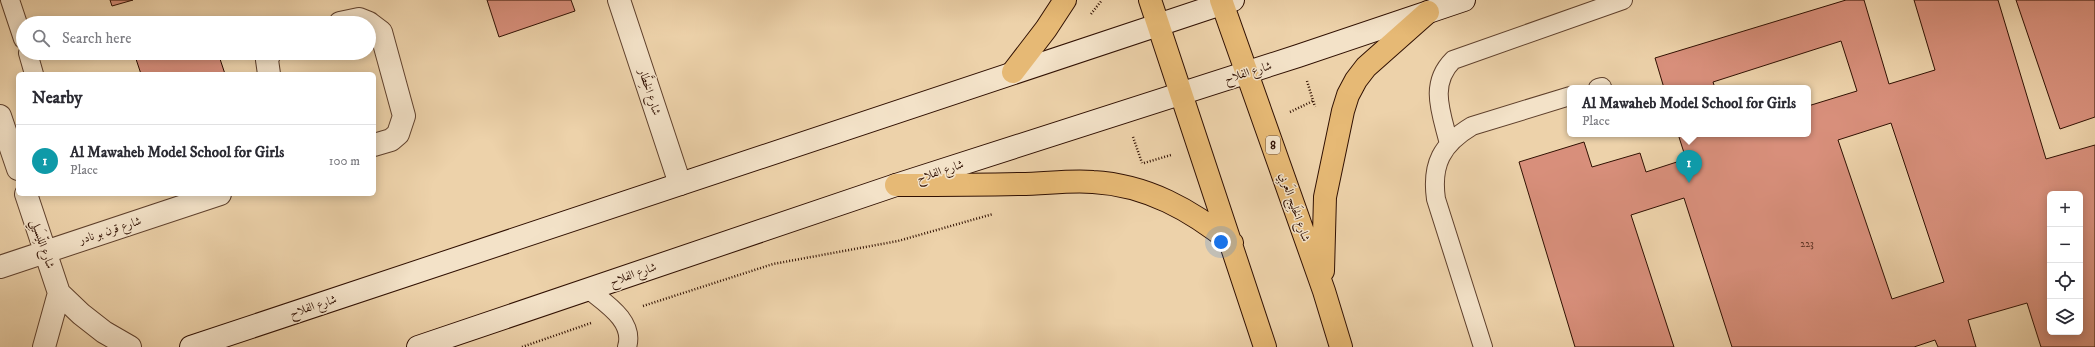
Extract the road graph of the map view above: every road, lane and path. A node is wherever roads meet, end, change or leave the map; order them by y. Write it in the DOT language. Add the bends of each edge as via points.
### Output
graph roads {
  1 [pos="10,0"];
  2 [pos="619,0"];
  3 [pos="1065,0"];
  4 [pos="1102,0"];
  5 [pos="1150,0"];
  6 [pos="1464,0"];
  7 [pos="1623,0"];
  8 [pos="1225,1"];
  9 [pos="1428,12"];
  10 [pos="1090,14"];
  11 [pos="16,18"];
  12 [pos="1158,25"];
  13 [pos="376,28"];
  14 [pos="30,60"];
  15 [pos="267,60"];
  16 [pos="33,72"];
  17 [pos="269,72"];
  18 [pos="1013,72"];
  19 [pos="1247,72"];
  20 [pos="1306,79"];
  21 [pos="1181,93"];
  22 [pos="1567,97"];
  23 [pos="1313,101"];
  24 [pos="1316,112"];
  25 [pos="1288,113"];
  26 [pos="0,116"];
  27 [pos="1133,136"];
  28 [pos="376,144"];
  29 [pos="1449,144"];
  30 [pos="1170,156"];
  31 [pos="16,163"];
  32 [pos="1142,164"];
  33 [pos="1140,168"];
  34 [pos="680,184"];
  35 [pos="896,185"];
  36 [pos="27,196"];
  37 [pos="214,196"];
  38 [pos="998,212"];
  39 [pos="1232,244"];
  40 [pos="45,252"];
  41 [pos="0,267"];
  42 [pos="588,289"];
  43 [pos="1324,291"];
  44 [pos="59,293"];
  45 [pos="617,314"];
  46 [pos="44,347"];
  47 [pos="130,347"];
  48 [pos="191,347"];
  49 [pos="418,347"];
  50 [pos="522,347"];
  51 [pos="627,347"];
  52 [pos="1265,347"];
  53 [pos="1341,347"];
  54 [pos="1484,347"];
  1 -- 11 [label="lane"];
  2 -- 34 [label="main road, شارع الخِطَّار"];
  3 -- 18 [label="highway"];
  4 -- 10 [label="path"];
  5 -- 12 [label="highway"];
  6 -- 9 [label="main road, شارع الفلاح"];
  7 -- 29 [label="lane" via="1453,60 1440,76 1438,85"];
  8 -- 12 [label="main road, شارع الفلاح"];
  8 -- 19 [label="highway, شارع الخَلِيج العَربِي / 8"];
  9 -- 19 [label="main road, شارع الفلاح"];
  9 -- 43 [label="highway" via="1366,67 1348,95 1325,197"];
  12 -- 18 [label="main road, شارع الفلاح"];
  12 -- 21 [label="highway"];
  13 -- 28 [label="main road" via="381,32 404,116 398,134 391,140"];
  14 -- 16 [label="lane"];
  15 -- 17 [label="main road"];
  18 -- 34 [label="main road, شارع الفلاح"];
  19 -- 21 [label="main road, شارع الفلاح"];
  19 -- 43 [label="highway, شارع الخَلِيج العَربِي / 8"];
  20 -- 23 [label="path"];
  21 -- 35 [label="main road, شارع الفلاح"];
  21 -- 39 [label="highway"];
  22 -- 29 [label="lane" via="1472,126"];
  23 -- 24 [label="path"];
  23 -- 25 [label="path"];
  26 -- 31 [label="main road"];
  27 -- 32 [label="path"];
  29 -- 54 [label="lane" via="1440,156 1435,170 1436,199"];
  30 -- 32 [label="path"];
  32 -- 33 [label="path"];
  34 -- 48 [label="main road, شارع الفلاح"];
  35 -- 39 [label="highway" via="1094,182 1130,187 1150,192 1180,206"];
  35 -- 42 [label="main road, شارع الفلاح"];
  36 -- 40 [label="main road, شارع اللِّيسَيلِي"];
  37 -- 40 [label="main road, شارع قرن بو نادر"];
  38 -- 45 [label="path" via="898,241 773,264"];
  39 -- 52 [label="highway"];
  40 -- 41 [label="main road, شارع قرن بو نادر"];
  40 -- 44 [label="main road, شارع اللِّيسَيلِي"];
  42 -- 45 [label="lane"];
  42 -- 49 [label="main road, شارع الفلاح"];
  43 -- 53 [label="highway, شارع الخَلِيج العَربِي / 8"];
  44 -- 46 [label="main road"];
  44 -- 47 [label="main road, شارع اللِّيسَيلِي" via="104,332"];
  45 -- 50 [label="path"];
  45 -- 51 [label="lane" via="628,332"];
}
